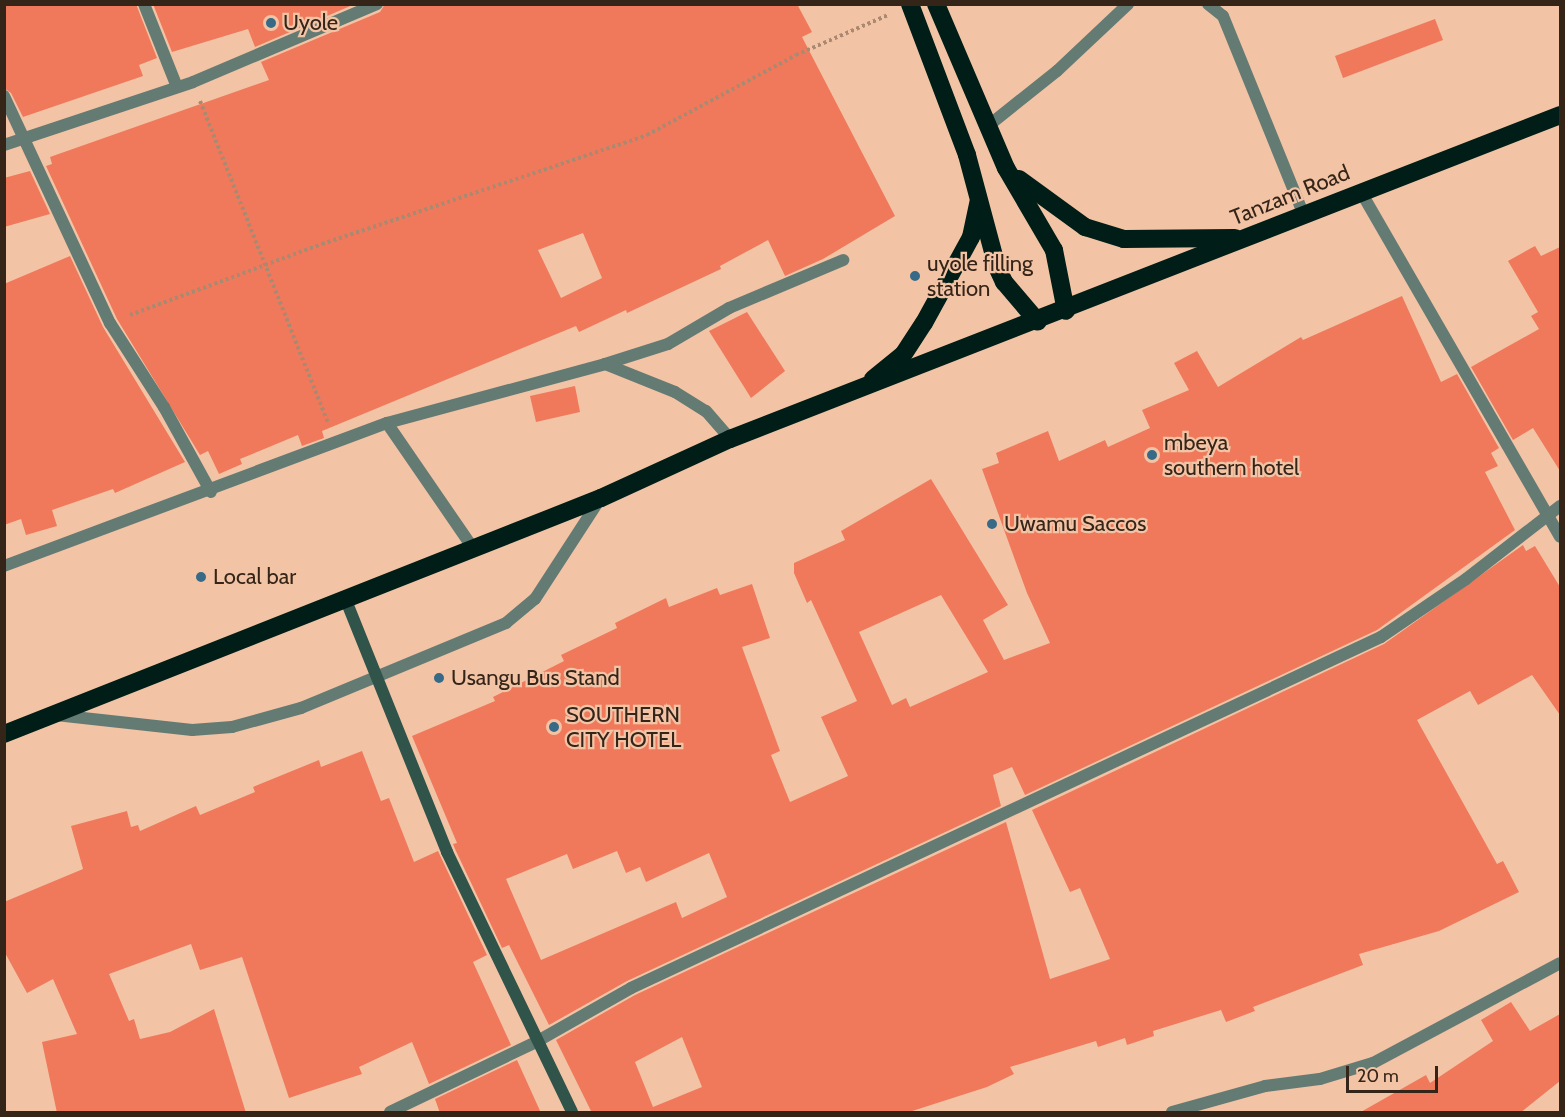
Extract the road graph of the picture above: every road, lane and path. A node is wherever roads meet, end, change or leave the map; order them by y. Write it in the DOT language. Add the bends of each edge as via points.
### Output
graph roads {
  1 [pos="144,4"];
  2 [pos="377,4"];
  3 [pos="936,4"];
  4 [pos="1128,4"];
  5 [pos="1208,4"];
  6 [pos="910,5"];
  7 [pos="193,82"];
  8 [pos="177,87"];
  9 [pos="4,96"];
  10 [pos="1560,116"];
  11 [pos="988,126"];
  12 [pos="24,139"];
  13 [pos="4,146"];
  14 [pos="1006,168"];
  15 [pos="1361,192"];
  16 [pos="980,195"];
  17 [pos="1304,215"];
  18 [pos="1247,237"];
  19 [pos="843,260"];
  20 [pos="263,265"];
  21 [pos="1066,311"];
  22 [pos="1038,322"];
  23 [pos="110,323"];
  24 [pos="604,364"];
  25 [pos="860,389"];
  26 [pos="387,423"];
  27 [pos="730,439"];
  28 [pos="336,443"];
  29 [pos="211,492"];
  30 [pos="601,498"];
  31 [pos="1560,506"];
  32 [pos="1549,515"];
  33 [pos="1560,537"];
  34 [pos="473,548"];
  35 [pos="4,566"];
  36 [pos="345,598"];
  37 [pos="375,676"];
  38 [pos="56,715"];
  39 [pos="4,734"];
  40 [pos="1560,963"];
  41 [pos="536,1042"];
  42 [pos="390,1113"];
  43 [pos="572,1113"];
  44 [pos="1172,1113"];
  1 -- 8 [label="street"];
  2 -- 7 [label="street"];
  3 -- 11 [label="highway"];
  4 -- 11 [label="street" via="1057,71"];
  5 -- 17 [label="street" via="1223,16"];
  6 -- 16 [label="highway"];
  6 -- 20 [label="path" via="796,55 647,135"];
  7 -- 8 [label="street"];
  7 -- 20 [label="path"];
  8 -- 12 [label="street"];
  9 -- 12 [label="street"];
  10 -- 15 [label="highway, Tanzam Road"];
  11 -- 14 [label="highway"];
  12 -- 13 [label="street"];
  12 -- 23 [label="street"];
  14 -- 18 [label="highway" via="1069,218 1124,239"];
  14 -- 21 [label="highway" via="1054,250"];
  15 -- 17 [label="highway, Tanzam Road"];
  15 -- 32 [label="street"];
  16 -- 22 [label="highway" via="997,267 1004,282"];
  16 -- 25 [label="highway" via="971,237 924,323 903,355"];
  17 -- 18 [label="highway, Tanzam Road"];
  18 -- 21 [label="highway, Tanzam Road"];
  19 -- 24 [label="street" via="729,308 668,344"];
  20 -- 23 [label="path"];
  20 -- 28 [label="path"];
  21 -- 22 [label="highway, Tanzam Road"];
  22 -- 25 [label="highway, Tanzam Road"];
  23 -- 29 [label="street" via="164,407"];
  24 -- 26 [label="street"];
  24 -- 27 [label="street" via="675,392 706,411"];
  25 -- 27 [label="highway, Tanzam Road"];
  26 -- 28 [label="street"];
  26 -- 34 [label="street"];
  27 -- 30 [label="highway, Tanzam Road"];
  28 -- 29 [label="street"];
  29 -- 35 [label="street"];
  30 -- 34 [label="highway, Tanzam Road"];
  30 -- 37 [label="street" via="535,599 506,623"];
  31 -- 32 [label="street"];
  32 -- 33 [label="street"];
  32 -- 41 [label="street" via="1466,579 1381,637 630,987"];
  34 -- 36 [label="highway, Tanzam Road"];
  36 -- 37 [label="street"];
  36 -- 38 [label="highway, Tanzam Road"];
  37 -- 38 [label="street" via="301,708 232,727 192,730"];
  37 -- 41 [label="street" via="447,852"];
  38 -- 39 [label="highway, Tanzam Road"];
  40 -- 44 [label="street" via="1373,1063 1320,1079 1265,1086"];
  41 -- 42 [label="street"];
  41 -- 43 [label="street"];
}
